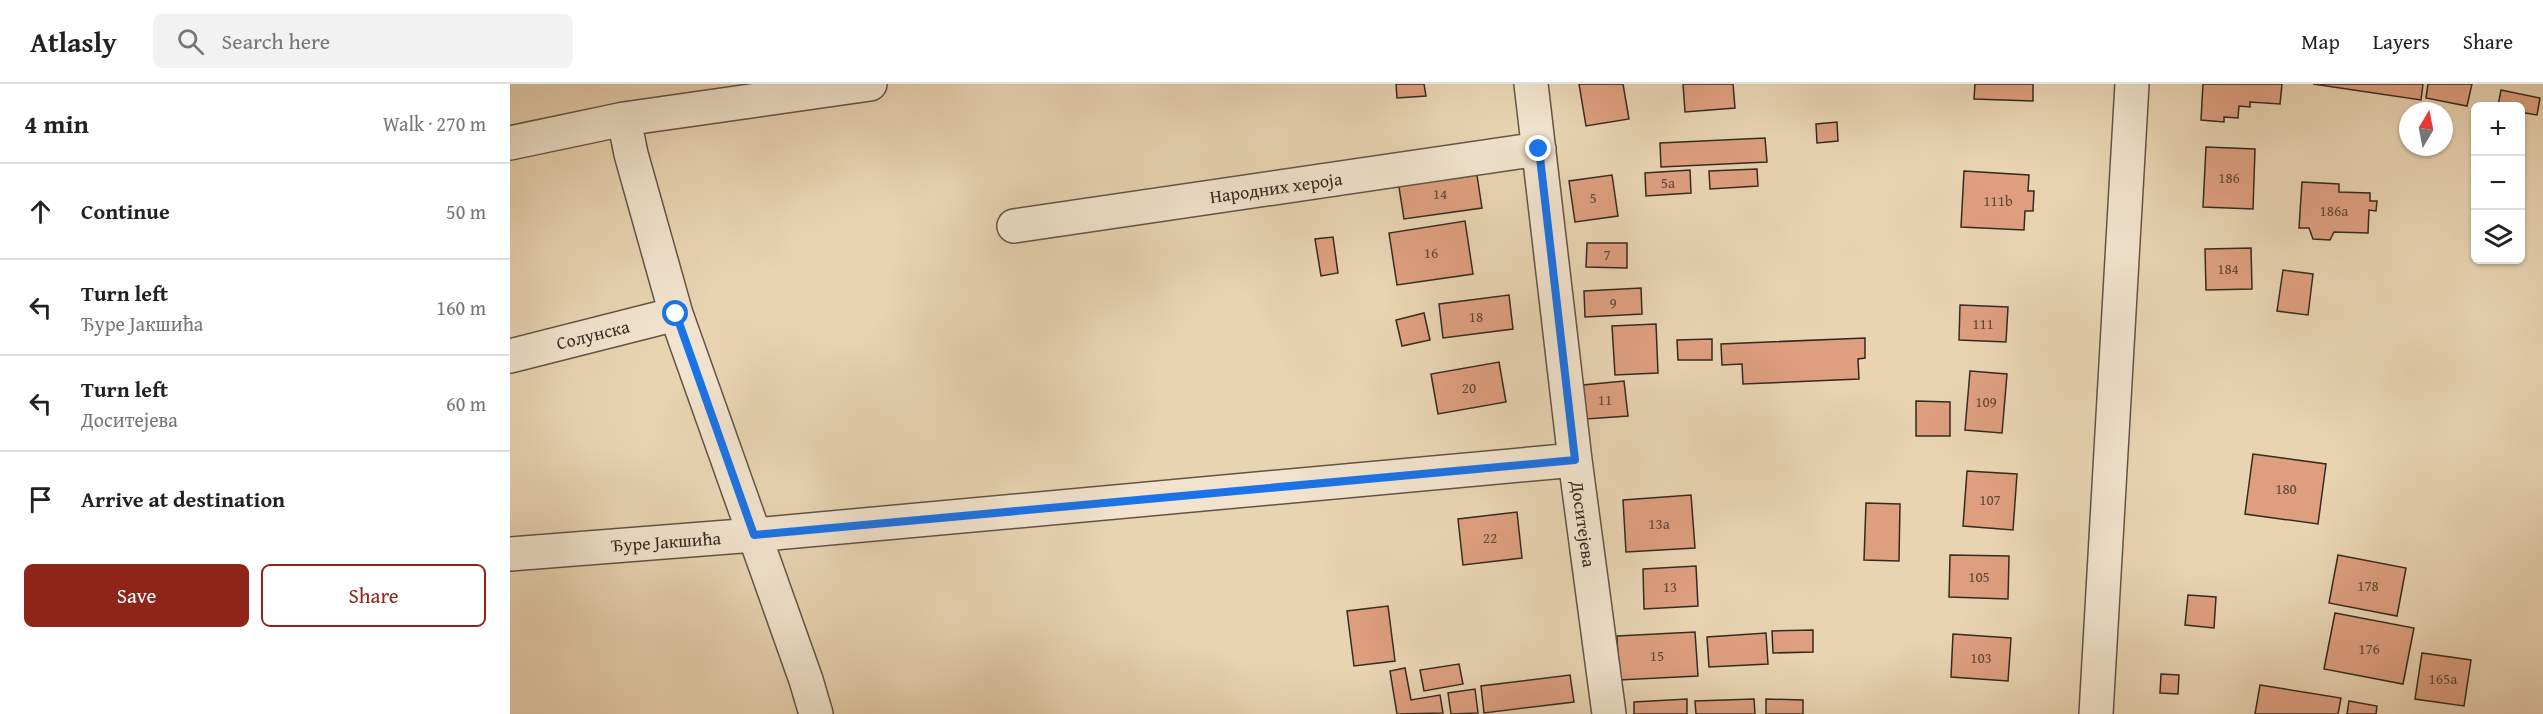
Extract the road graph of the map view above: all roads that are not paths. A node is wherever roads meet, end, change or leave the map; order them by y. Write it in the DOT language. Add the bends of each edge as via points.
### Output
graph roads {
  1 [pos="870,84"];
  2 [pos="1530,84"];
  3 [pos="2132,84"];
  4 [pos="624,119"];
  5 [pos="510,143"];
  6 [pos="1539,149"];
  7 [pos="1014,226"];
  8 [pos="676,314"];
  9 [pos="510,356"];
  10 [pos="1575,460"];
  11 [pos="754,535"];
  12 [pos="510,554"];
  13 [pos="816,714"];
  14 [pos="1609,714"];
  15 [pos="2096,714"];
  1 -- 4 [label="street"];
  2 -- 6 [label="street, Доситејева"];
  3 -- 15 [label="street"];
  4 -- 5 [label="street"];
  4 -- 8 [label="street"];
  6 -- 7 [label="street, Народних хероја"];
  6 -- 10 [label="street, Доситејева"];
  8 -- 9 [label="street, Солунска"];
  8 -- 11 [label="street"];
  10 -- 11 [label="street, Ђуре Јакшића"];
  10 -- 14 [label="street, Доситејева"];
  11 -- 12 [label="street, Ђуре Јакшића"];
  11 -- 13 [label="street"];
}
